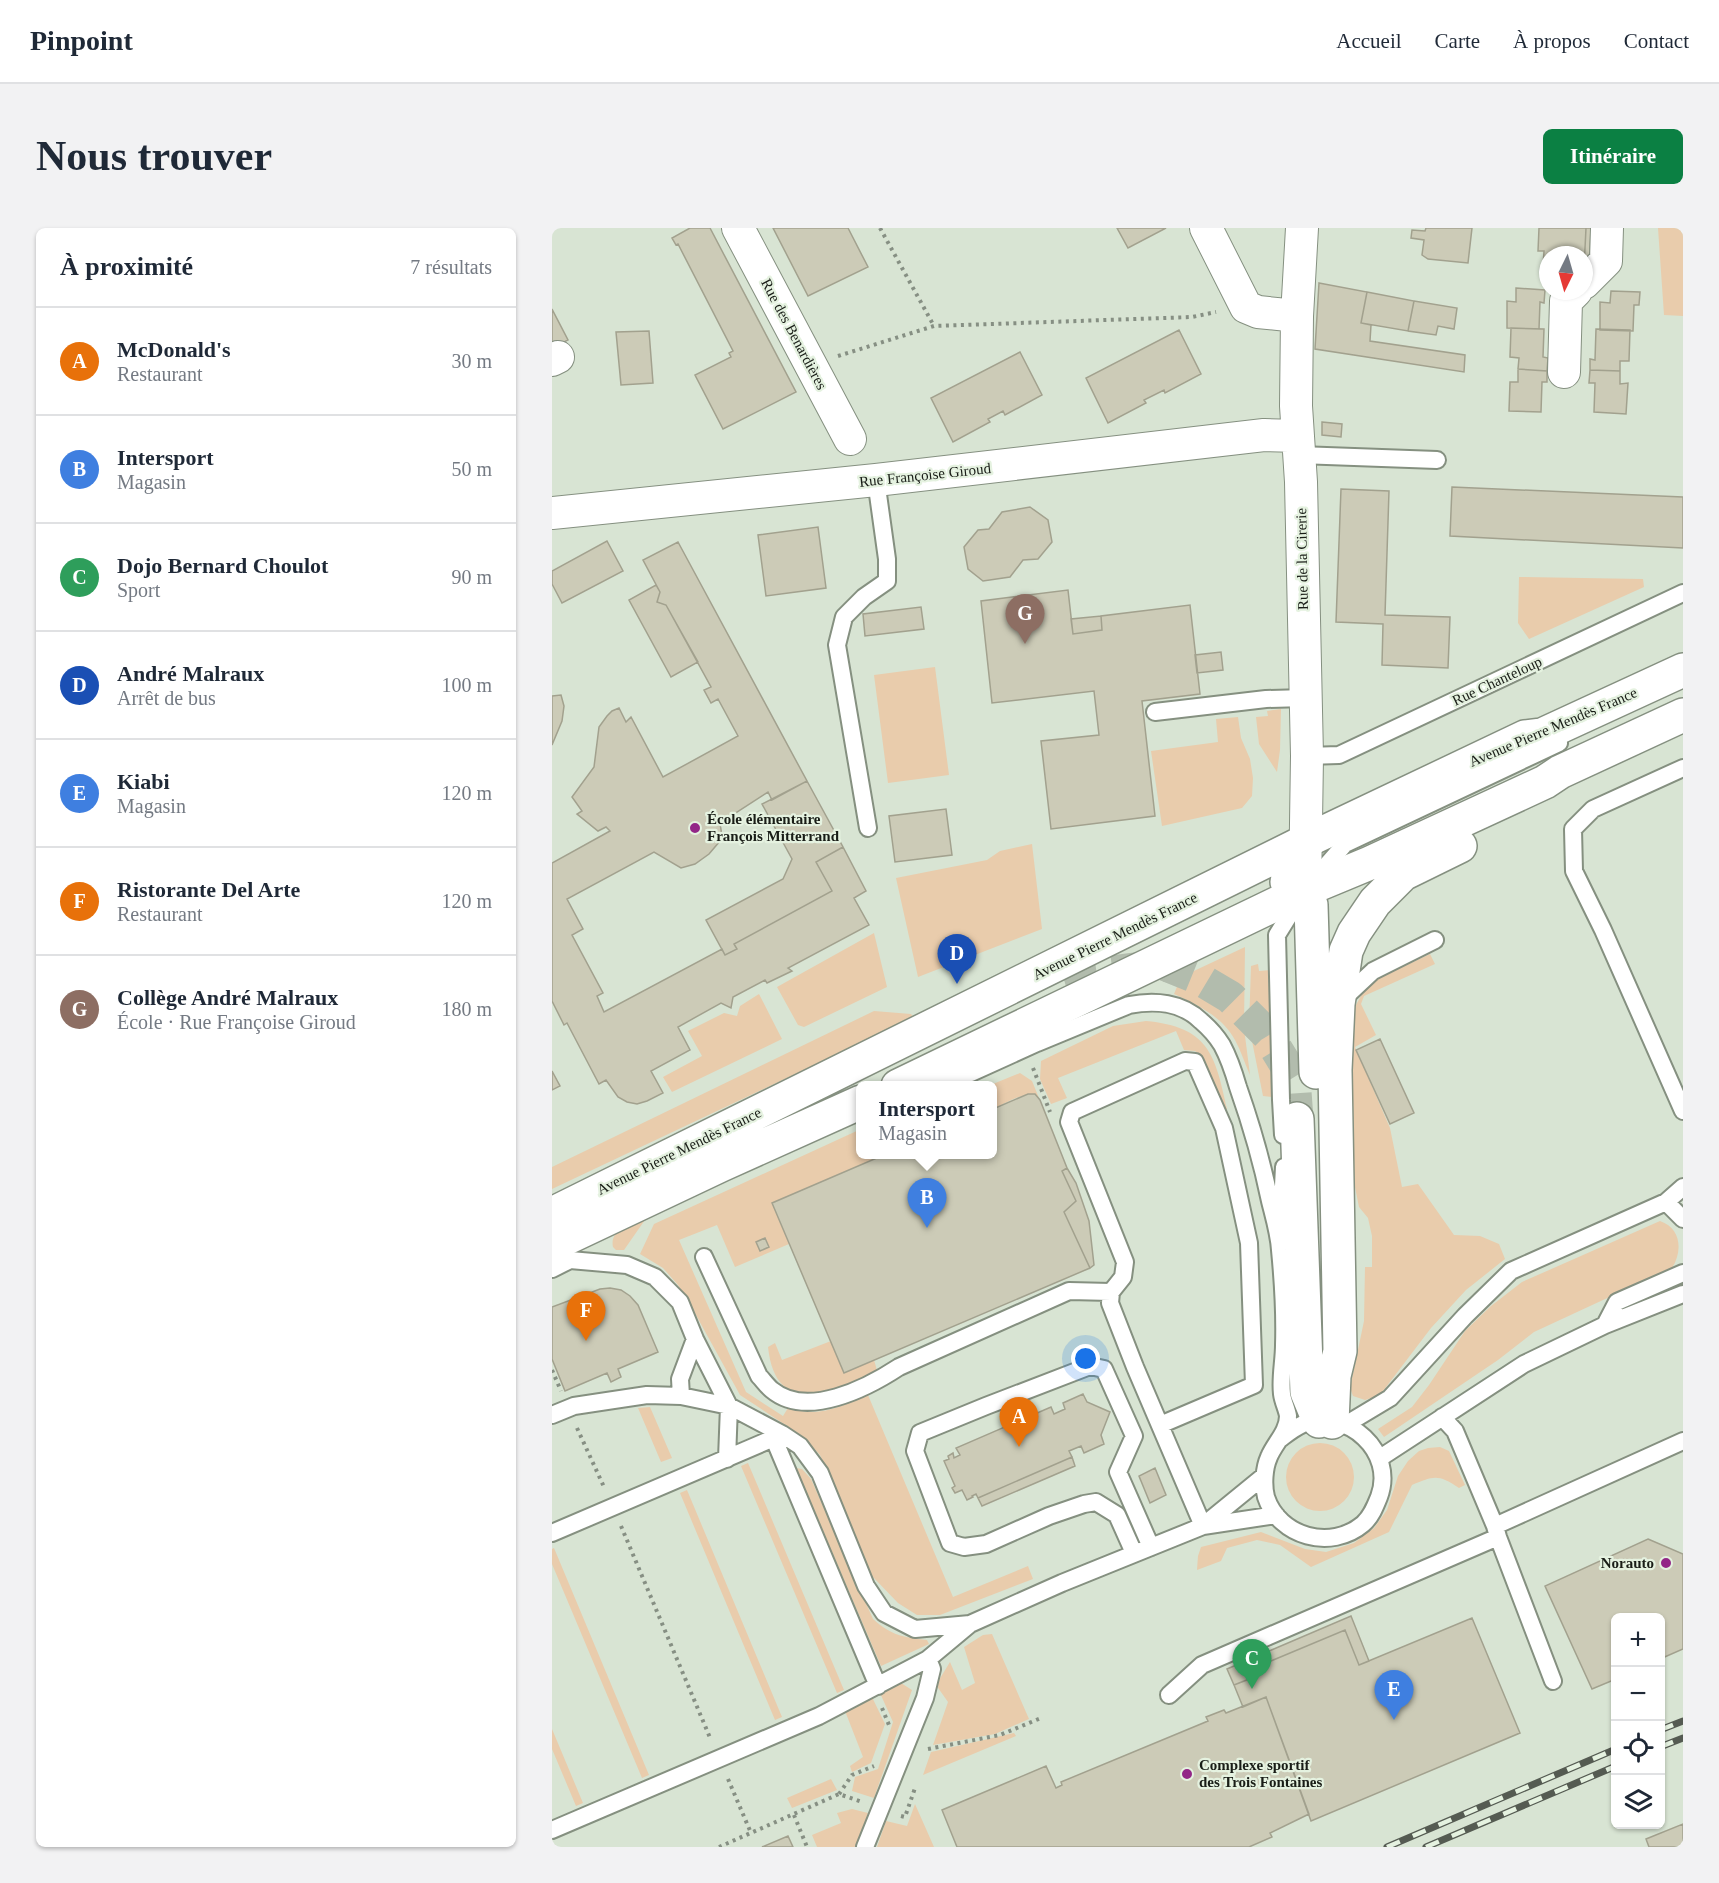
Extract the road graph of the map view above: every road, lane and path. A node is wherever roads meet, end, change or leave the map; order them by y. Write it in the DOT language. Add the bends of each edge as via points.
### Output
graph roads {
  1 [pos="738,228"];
  2 [pos="880,228"];
  3 [pos="1206,228"];
  4 [pos="1302,228"];
  5 [pos="1607,228"];
  6 [pos="1593,275"];
  7 [pos="1567,300"];
  8 [pos="1246,307"];
  9 [pos="1296,316"];
  10 [pos="934,326"];
  11 [pos="810,364"];
  12 [pos="1564,372"];
  13 [pos="850,439"];
  14 [pos="1299,445"];
  15 [pos="1437,460"];
  16 [pos="876,480"];
  17 [pos="552,513"];
  18 [pos="1683,593"];
  19 [pos="1683,670"];
  20 [pos="1683,683"];
  21 [pos="1305,698"];
  22 [pos="1155,712"];
  23 [pos="1683,715"];
  24 [pos="1307,756"];
  25 [pos="1683,768"];
  26 [pos="1545,782"];
  27 [pos="868,828"];
  28 [pos="1306,841"];
  29 [pos="1281,879"];
  30 [pos="1435,940"];
  31 [pos="1078,988"];
  32 [pos="1338,1004"];
  33 [pos="1037,1080"];
  34 [pos="862,1081"];
  35 [pos="906,1081"];
  36 [pos="942,1081"];
  37 [pos="856,1084"];
  38 [pos="856,1104"];
  39 [pos="1047,1104"];
  40 [pos="1683,1111"];
  41 [pos="1297,1119"];
  42 [pos="636,1172"];
  43 [pos="1683,1187"];
  44 [pos="1666,1202"];
  45 [pos="552,1214"];
  46 [pos="1683,1219"];
  47 [pos="1280,1247"];
  48 [pos="561,1252"];
  49 [pos="704,1257"];
  50 [pos="552,1262"];
  51 [pos="552,1269"];
  52 [pos="1683,1273"];
  53 [pos="1112,1292"];
  54 [pos="1683,1294"];
  55 [pos="1605,1325"];
  56 [pos="694,1339"];
  57 [pos="552,1370"];
  58 [pos="1334,1376"];
  59 [pos="681,1396"];
  60 [pos="564,1397"];
  61 [pos="729,1406"];
  62 [pos="552,1415"];
  63 [pos="1442,1417"];
  64 [pos="1332,1422"];
  65 [pos="576,1425"];
  66 [pos="1160,1425"];
  67 [pos="778,1437"];
  68 [pos="1280,1439"];
  69 [pos="1683,1441"];
  70 [pos="1380,1458"];
  71 [pos="727,1459"];
  72 [pos="1264,1476"];
  73 [pos="606,1493"];
  74 [pos="1276,1515"];
  75 [pos="617,1517"];
  76 [pos="1203,1526"];
  77 [pos="1496,1532"];
  78 [pos="552,1533"];
  79 [pos="1151,1547"];
  80 [pos="1134,1553"];
  81 [pos="970,1624"];
  82 [pos="928,1659"];
  83 [pos="1553,1681"];
  84 [pos="876,1687"];
  85 [pos="1169,1695"];
  86 [pos="1041,1718"];
  87 [pos="886,1734"];
  88 [pos="712,1744"];
  89 [pos="925,1758"];
  90 [pos="876,1766"];
  91 [pos="728,1778"];
  92 [pos="918,1778"];
  93 [pos="839,1794"];
  94 [pos="870,1805"];
  95 [pos="794,1815"];
  96 [pos="898,1815"];
  97 [pos="552,1830"];
  98 [pos="751,1833"];
  99 [pos="718,1847"];
  100 [pos="807,1847"];
  101 [pos="866,1847"];
  1 -- 11 [label="street, Rue des Benardières"];
  2 -- 10 [label="path"];
  3 -- 8 [label="street"];
  4 -- 9 [label="street, Rue de la Cirerie"];
  5 -- 6 [label="street" via="1606,261"];
  7 -- 12 [label="street"];
  8 -- 9 [label="street"];
  8 -- 10 [label="path" via="1192,317"];
  9 -- 14 [label="street, Rue de la Cirerie"];
  10 -- 11 [label="path"];
  11 -- 13 [label="street, Rue des Benardières"];
  14 -- 15 [label="lane"];
  14 -- 16 [label="street, Rue Françoise Giroud" via="1264,435"];
  14 -- 21 [label="street, Rue de la Cirerie"];
  16 -- 17 [label="street, Rue Françoise Giroud"];
  16 -- 27 [label="lane" via="887,559 886,581 844,617 837,645"];
  18 -- 24 [label="lane, Rue Chanteloup" via="1339,755"];
  19 -- 28 [label="main road, Avenue Pierre Mendès France" via="1542,735 1525,737"];
  20 -- 29 [label="lane" via="1345,844"];
  21 -- 22 [label="lane"];
  21 -- 24 [label="street, Rue de la Cirerie"];
  23 -- 26 [label="main road, Avenue Pierre Mendès France"];
  24 -- 28 [label="street, Rue de la Cirerie"];
  25 -- 40 [label="lane" via="1593,809 1573,829 1574,871"];
  26 -- 29 [label="main road, Avenue Pierre Mendès France" via="1370,863"];
  26 -- 32 [label="main road" via="1517,818 1403,874 1375,902 1346,951"];
  28 -- 29 [label="main road, Avenue Pierre Mendès France"];
  28 -- 29 [label="street, Rue de la Cirerie"];
  29 -- 31 [label="main road, Avenue Pierre Mendès France"];
  29 -- 42 [label="main road, Avenue Pierre Mendès France"];
  29 -- 47 [label="lane" via="1277,935 1285,1154"];
  29 -- 58 [label="main road" via="1311,905 1326,1353"];
  30 -- 32 [label="lane" via="1372,971"];
  31 -- 34 [label="main road"];
  31 -- 35 [label="main road, Avenue Pierre Mendès France"];
  32 -- 58 [label="main road" via="1335,1070 1340,1351"];
  33 -- 39 [label="path"];
  36 -- 47 [label="lane" via="971,1073 1129,1005 1166,1003 1185,1009 1222,1044 1250,1122"];
  37 -- 42 [label="main road"];
  38 -- 48 [label="main road, Avenue Pierre Mendès France" via="721,1165"];
  41 -- 64 [label="main road" via="1307,1392"];
  42 -- 45 [label="main road, Avenue Pierre Mendès France"];
  43 -- 44 [label="lane"];
  44 -- 46 [label="lane"];
  44 -- 64 [label="lane" via="1511,1271 1390,1398"];
  47 -- 68 [label="lane" via="1284,1345 1281,1378 1288,1418"];
  48 -- 50 [label="lane"];
  48 -- 51 [label="lane"];
  48 -- 56 [label="lane" via="627,1265 655,1277 680,1302"];
  49 -- 53 [label="lane" via="759,1376 772,1390 800,1401 827,1401 879,1380 899,1367 1069,1291"];
  52 -- 55 [label="lane" via="1617,1302"];
  53 -- 66 [label="lane" via="1110,1303"];
  53 -- 66 [label="lane" via="1125,1263 1069,1122 1072,1112 1185,1061 1195,1062 1224,1128 1249,1243 1254,1385"];
  54 -- 55 [label="lane"];
  55 -- 63 [label="lane" via="1524,1364"];
  56 -- 59 [label="lane" via="680,1379"];
  56 -- 61 [label="lane"];
  57 -- 60 [label="path"];
  58 -- 64 [label="main road"];
  59 -- 61 [label="lane"];
  59 -- 62 [label="lane" via="647,1395 574,1406"];
  61 -- 67 [label="lane"];
  61 -- 71 [label="lane"];
  63 -- 70 [label="lane"];
  63 -- 77 [label="lane" via="1455,1431"];
  64 -- 68 [label="lane" via="1304,1424"];
  64 -- 70 [label="lane" via="1368,1440"];
  65 -- 73 [label="path"];
  66 -- 76 [label="lane"];
  67 -- 71 [label="lane"];
  67 -- 81 [label="lane" via="800,1446 820,1473 866,1586 884,1613 915,1629"];
  67 -- 84 [label="lane"];
  68 -- 72 [label="lane" via="1269,1456"];
  69 -- 77 [label="lane"];
  70 -- 74 [label="lane" via="1382,1490 1375,1509 1363,1524 1346,1534 1327,1539 1308,1537"];
  71 -- 78 [label="lane"];
  72 -- 74 [label="lane" via="1266,1497"];
  72 -- 76 [label="lane"];
  74 -- 76 [label="lane"];
  75 -- 88 [label="path"];
  76 -- 79 [label="lane"];
  77 -- 83 [label="lane"];
  77 -- 85 [label="lane" via="1202,1665"];
  79 -- 80 [label="lane"];
  79 -- 80 [label="lane" via="1118,1472 1134,1436 1104,1369 1090,1366 920,1433 915,1451 950,1543 964,1547 986,1544 1050,1516 1095,1502 1117,1515"];
  80 -- 81 [label="lane"];
  81 -- 82 [label="lane"];
  82 -- 84 [label="lane"];
  82 -- 101 [label="lane" via="932,1669 925,1698"];
  84 -- 87 [label="path" via="890,1724"];
  84 -- 97 [label="lane" via="819,1716"];
  86 -- 89 [label="path" via="1000,1735 928,1749"];
  90 -- 93 [label="path" via="852,1775"];
  91 -- 98 [label="path"];
  92 -- 96 [label="path" via="905,1817"];
  93 -- 94 [label="path"];
  93 -- 95 [label="path"];
  95 -- 98 [label="path"];
  95 -- 100 [label="path"];
  98 -- 99 [label="path"];
}
